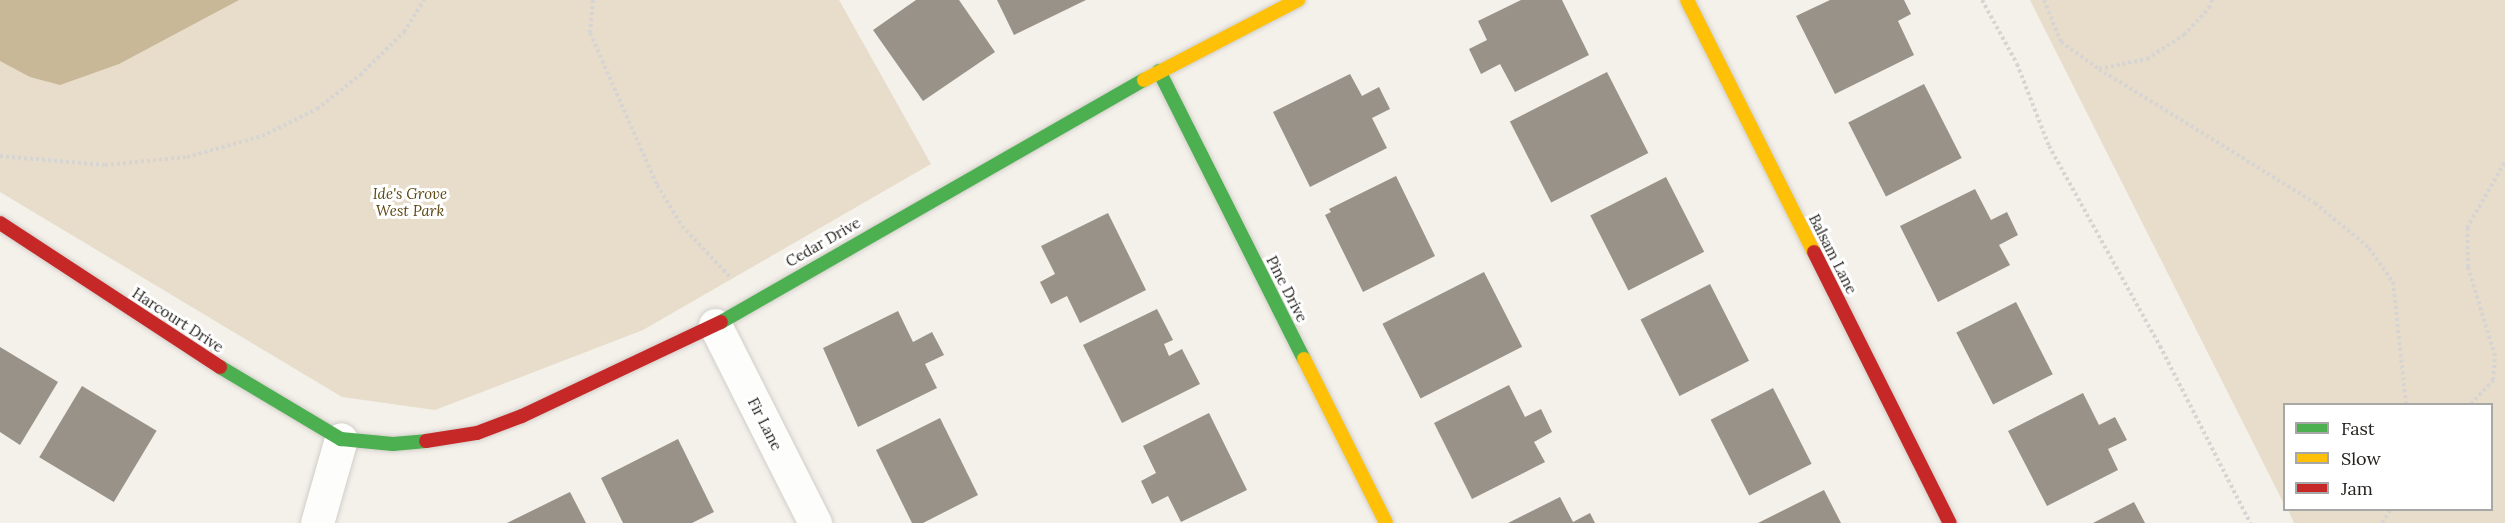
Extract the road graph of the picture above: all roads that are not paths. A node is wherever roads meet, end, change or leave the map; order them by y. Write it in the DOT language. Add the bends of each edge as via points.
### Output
graph roads {
  1 [pos="1298,0"];
  2 [pos="1687,0"];
  3 [pos="1159,71"];
  4 [pos="0,224"];
  5 [pos="715,325"];
  6 [pos="341,439"];
  7 [pos="317,523"];
  8 [pos="815,523"];
  9 [pos="1386,523"];
  10 [pos="1950,523"];
  1 -- 3 [label="street, Cedar Drive"];
  2 -- 10 [label="street, Balsam Lane"];
  3 -- 5 [label="street, Cedar Drive"];
  3 -- 9 [label="street, Pine Drive"];
  4 -- 6 [label="street, Harcourt Drive" via="261,394"];
  5 -- 6 [label="street, Cedar Drive" via="522,416 477,433 393,444"];
  5 -- 8 [label="street, Fir Lane"];
  6 -- 7 [label="street"];
}
